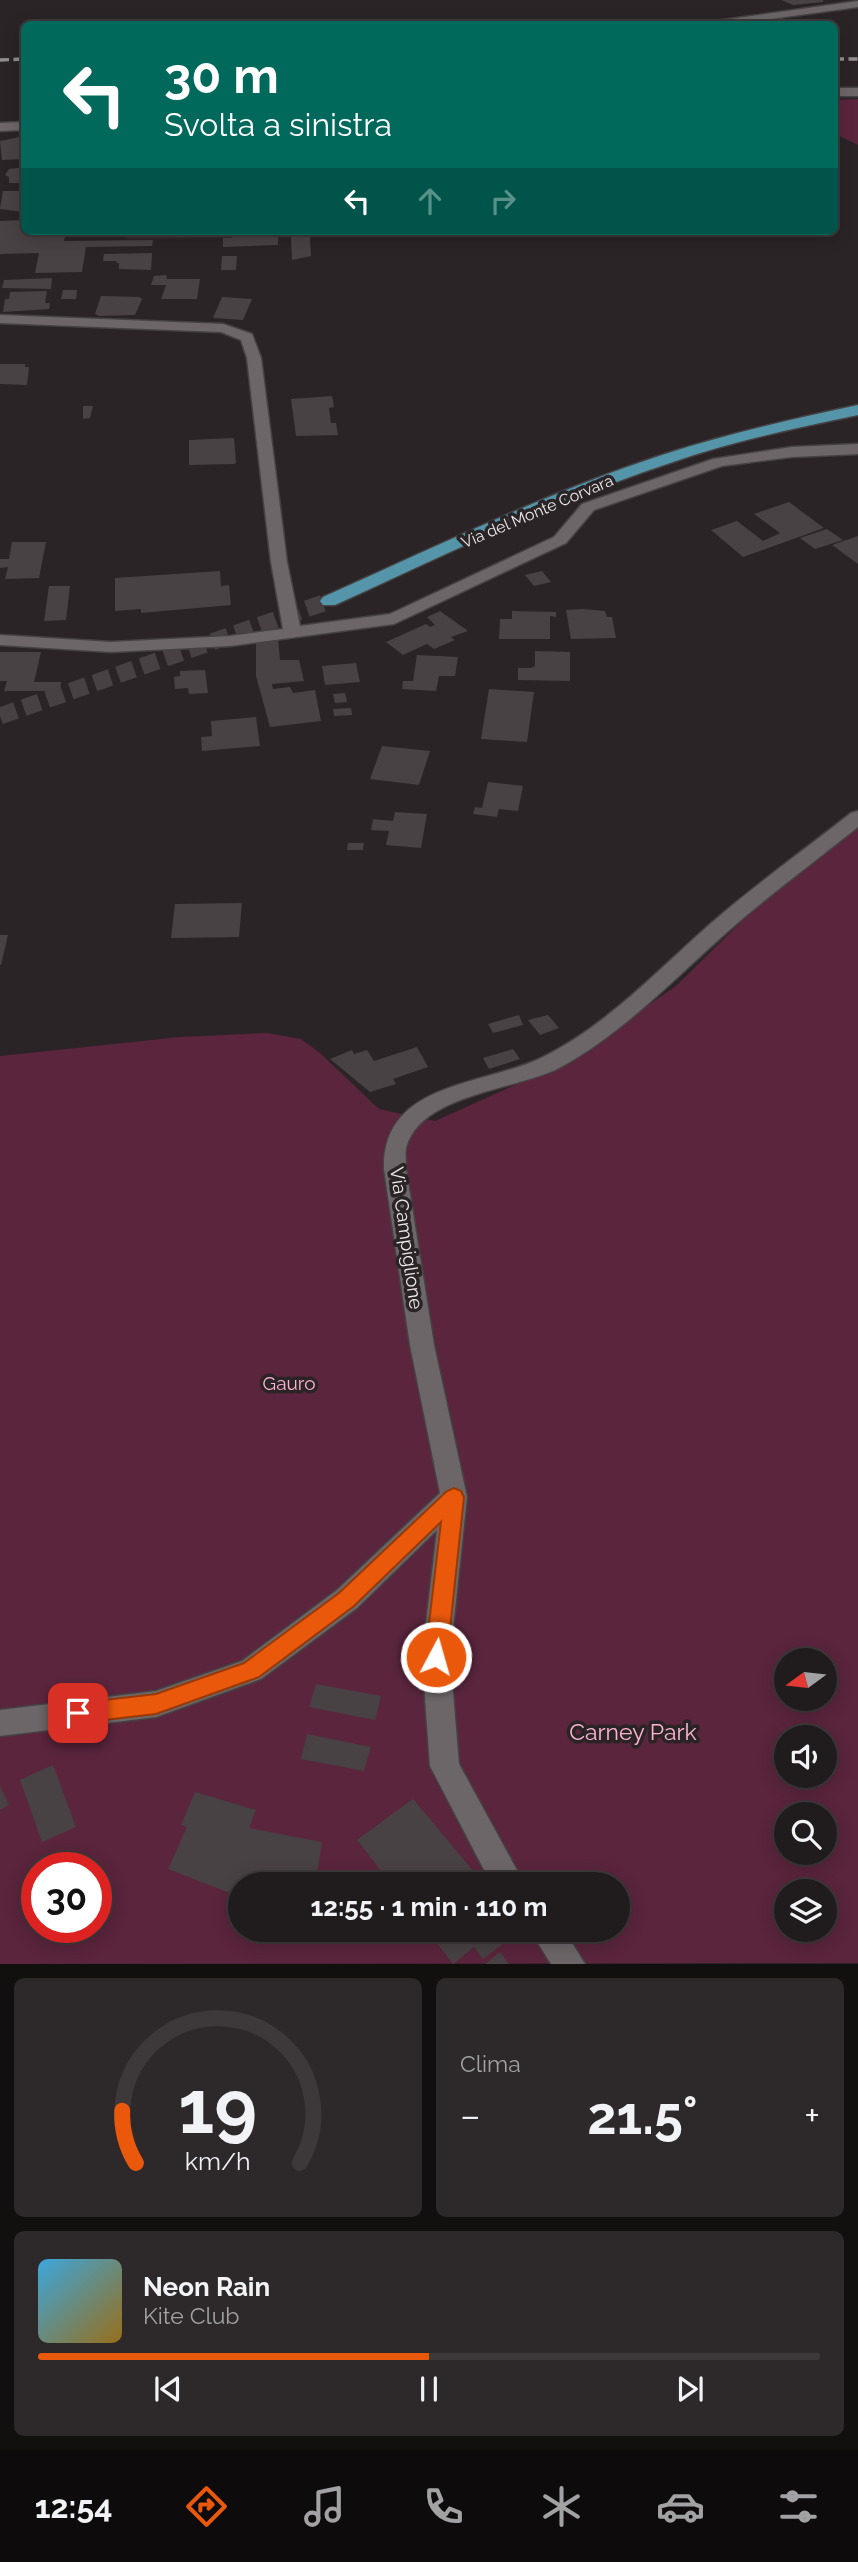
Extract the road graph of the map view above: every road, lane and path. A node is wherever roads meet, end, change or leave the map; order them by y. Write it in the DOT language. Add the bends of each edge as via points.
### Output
graph roads {
  1 [pos="858,4"];
  2 [pos="734,21"];
  3 [pos="838,92"];
  4 [pos="858,92"];
  5 [pos="21,126"];
  6 [pos="0,127"];
  7 [pos="0,319"];
  8 [pos="858,410"];
  9 [pos="858,422"];
  10 [pos="751,436"];
  11 [pos="858,449"];
  12 [pos="329,601"];
  13 [pos="293,634"];
  14 [pos="0,640"];
  15 [pos="858,817"];
  16 [pos="454,1497"];
  17 [pos="0,1723"];
  18 [pos="501,1872"];
  19 [pos="554,1942"];
  20 [pos="570,1964"];
  1 -- 2 [label="street"];
  3 -- 4 [label="street"];
  5 -- 6 [label="street"];
  7 -- 13 [label="street" via="223,328 247,337 254,358 277,549"];
  8 -- 10 [label="main road, Via del Monte Corvara"];
  9 -- 10 [label="main road, Via del Monte Corvara"];
  10 -- 12 [label="main road, Via del Monte Corvara" via="643,467 552,502"];
  11 -- 13 [label="street" via="719,462 643,486 588,507 560,540 410,613"];
  13 -- 14 [label="street" via="111,647"];
  15 -- 16 [label="street, Via Campiglione" via="606,1026 550,1063 441,1100 419,1112 404,1128 395,1148 395,1169 422,1345"];
  16 -- 17 [label="street" via="347,1599 251,1670 156,1704"];
  16 -- 18 [label="street, Via Campiglione" via="436,1657 445,1766"];
  19 -- 20 [label="street"];
}
